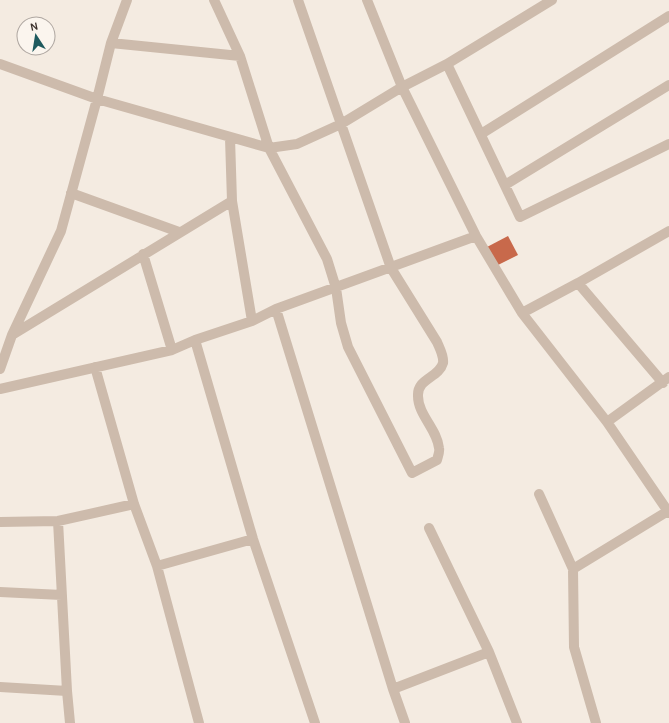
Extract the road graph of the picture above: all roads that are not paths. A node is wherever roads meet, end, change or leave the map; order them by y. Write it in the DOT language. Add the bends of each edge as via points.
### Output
graph roads {
  1 [pos="127,0"];
  2 [pos="214,0"];
  3 [pos="298,0"];
  4 [pos="552,0"];
  5 [pos="371,2"];
  6 [pos="669,16"];
  7 [pos="111,43"];
  8 [pos="240,56"];
  9 [pos="0,64"];
  10 [pos="447,64"];
  11 [pos="669,85"];
  12 [pos="402,88"];
  13 [pos="97,99"];
  14 [pos="341,124"];
  15 [pos="480,134"];
  16 [pos="230,138"];
  17 [pos="669,144"];
  18 [pos="269,148"];
  19 [pos="505,185"];
  20 [pos="71,193"];
  21 [pos="232,201"];
  22 [pos="669,231"];
  23 [pos="179,232"];
  24 [pos="476,236"];
  25 [pos="143,254"];
  26 [pos="391,268"];
  27 [pos="578,283"];
  28 [pos="336,288"];
  29 [pos="276,310"];
  30 [pos="522,313"];
  31 [pos="252,322"];
  32 [pos="12,335"];
  33 [pos="195,340"];
  34 [pos="172,350"];
  35 [pos="95,367"];
  36 [pos="0,369"];
  37 [pos="666,380"];
  38 [pos="0,389"];
  39 [pos="608,422"];
  40 [pos="539,494"];
  41 [pos="134,504"];
  42 [pos="669,512"];
  43 [pos="58,521"];
  44 [pos="0,522"];
  45 [pos="429,528"];
  46 [pos="253,539"];
  47 [pos="157,566"];
  48 [pos="573,569"];
  49 [pos="0,592"];
  50 [pos="62,595"];
  51 [pos="489,652"];
  52 [pos="0,687"];
  53 [pos="393,690"];
  54 [pos="67,691"];
  55 [pos="70,723"];
  56 [pos="200,723"];
  57 [pos="315,723"];
  58 [pos="405,723"];
  59 [pos="517,723"];
  60 [pos="596,723"];
  1 -- 7 [label="street"];
  2 -- 8 [label="street"];
  3 -- 14 [label="street"];
  4 -- 10 [label="street"];
  5 -- 12 [label="street"];
  6 -- 15 [label="street"];
  7 -- 8 [label="street"];
  7 -- 13 [label="street"];
  8 -- 18 [label="street"];
  9 -- 13 [label="street"];
  10 -- 12 [label="street"];
  10 -- 15 [label="street"];
  11 -- 19 [label="street"];
  12 -- 14 [label="street"];
  12 -- 24 [label="street"];
  13 -- 16 [label="street"];
  13 -- 20 [label="street"];
  14 -- 18 [label="street" via="297,144"];
  14 -- 26 [label="street"];
  15 -- 19 [label="street"];
  16 -- 18 [label="street"];
  16 -- 21 [label="street"];
  17 -- 19 [label="street" via="520,217"];
  18 -- 28 [label="street" via="327,259"];
  20 -- 23 [label="street"];
  20 -- 32 [label="street" via="61,231"];
  21 -- 23 [label="street"];
  21 -- 31 [label="street"];
  22 -- 27 [label="street"];
  23 -- 25 [label="street"];
  24 -- 26 [label="street"];
  24 -- 30 [label="street"];
  25 -- 32 [label="street"];
  25 -- 34 [label="street"];
  26 -- 28 [label="street"];
  26 -- 28 [label="street" via="437,342 442,355 442,364 420,385 418,396 420,407 436,434 440,449 437,460 412,473 348,347 341,323"];
  27 -- 30 [label="street"];
  27 -- 37 [label="street"];
  28 -- 29 [label="street"];
  29 -- 31 [label="street"];
  29 -- 53 [label="street"];
  30 -- 39 [label="street"];
  31 -- 33 [label="street"];
  32 -- 36 [label="street"];
  33 -- 34 [label="street"];
  33 -- 46 [label="street"];
  34 -- 35 [label="street"];
  35 -- 38 [label="street"];
  35 -- 41 [label="street"];
  37 -- 39 [label="street"];
  39 -- 42 [label="street"];
  40 -- 48 [label="street"];
  41 -- 43 [label="street"];
  41 -- 47 [label="street"];
  42 -- 48 [label="street"];
  43 -- 44 [label="street"];
  43 -- 50 [label="street"];
  45 -- 51 [label="street"];
  46 -- 47 [label="street"];
  46 -- 57 [label="street"];
  47 -- 56 [label="street"];
  48 -- 60 [label="street" via="574,647"];
  49 -- 50 [label="street"];
  50 -- 54 [label="street"];
  51 -- 53 [label="street"];
  51 -- 59 [label="street"];
  52 -- 54 [label="street"];
  53 -- 58 [label="street"];
  54 -- 55 [label="street"];
}
